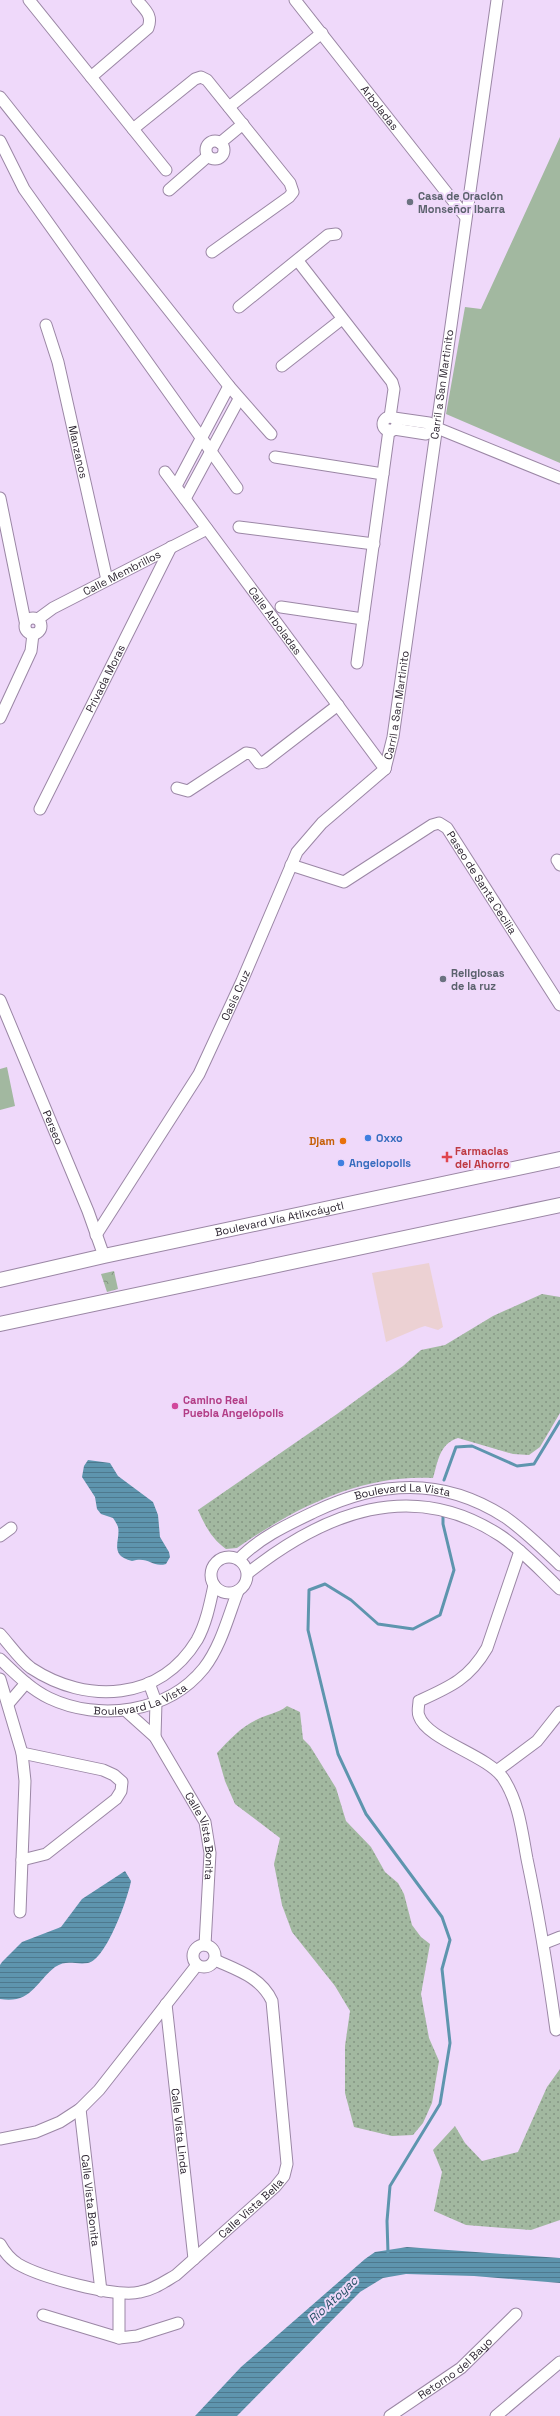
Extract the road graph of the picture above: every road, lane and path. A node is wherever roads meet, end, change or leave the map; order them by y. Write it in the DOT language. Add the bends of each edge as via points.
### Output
graph roads {
  1 [pos="29,0"];
  2 [pos="137,0"];
  3 [pos="295,0"];
  4 [pos="497,0"];
  5 [pos="322,34"];
  6 [pos="91,77"];
  7 [pos="0,97"];
  8 [pos="229,107"];
  9 [pos="243,124"];
  10 [pos="133,129"];
  11 [pos="0,141"];
  12 [pos="166,170"];
  13 [pos="169,190"];
  14 [pos="464,216"];
  15 [pos="336,234"];
  16 [pos="212,252"];
  17 [pos="298,261"];
  18 [pos="239,307"];
  19 [pos="342,318"];
  20 [pos="46,325"];
  21 [pos="282,366"];
  22 [pos="229,386"];
  23 [pos="239,398"];
  24 [pos="392,424"];
  25 [pos="437,428"];
  26 [pos="271,434"];
  27 [pos="202,439"];
  28 [pos="211,452"];
  29 [pos="275,457"];
  30 [pos="166,472"];
  31 [pos="383,474"];
  32 [pos="560,478"];
  33 [pos="176,486"];
  34 [pos="237,488"];
  35 [pos="0,498"];
  36 [pos="185,499"];
  37 [pos="205,526"];
  38 [pos="240,527"];
  39 [pos="374,544"];
  40 [pos="174,545"];
  41 [pos="107,580"];
  42 [pos="281,607"];
  43 [pos="38,619"];
  44 [pos="363,620"];
  45 [pos="26,621"];
  46 [pos="33,634"];
  47 [pos="357,663"];
  48 [pos="338,704"];
  49 [pos="0,718"];
  50 [pos="385,769"];
  51 [pos="177,788"];
  52 [pos="40,809"];
  53 [pos="291,865"];
  54 [pos="0,1000"];
  55 [pos="560,1002"];
  56 [pos="560,1159"];
  57 [pos="560,1205"];
  58 [pos="96,1235"];
  59 [pos="104,1256"];
  60 [pos="0,1280"];
  61 [pos="0,1324"];
  62 [pos="11,1528"];
  63 [pos="0,1536"];
  64 [pos="520,1551"];
  65 [pos="239,1559"];
  66 [pos="560,1565"];
  67 [pos="248,1573"];
  68 [pos="214,1585"];
  69 [pos="560,1589"];
  70 [pos="238,1591"];
  71 [pos="0,1634"];
  72 [pos="0,1659"];
  73 [pos="0,1679"];
  74 [pos="26,1683"];
  75 [pos="149,1684"];
  76 [pos="156,1702"];
  77 [pos="8,1704"];
  78 [pos="126,1711"];
  79 [pos="560,1712"];
  80 [pos="155,1737"];
  81 [pos="22,1753"];
  82 [pos="498,1770"];
  83 [pos="22,1860"];
  84 [pos="20,1912"];
  85 [pos="560,1937"];
  86 [pos="545,1943"];
  87 [pos="205,1945"];
  88 [pos="215,1960"];
  89 [pos="197,1965"];
  90 [pos="166,2004"];
  91 [pos="556,2030"];
  92 [pos="80,2109"];
  93 [pos="0,2140"];
  94 [pos="0,2244"];
  95 [pos="194,2259"];
  96 [pos="101,2291"];
  97 [pos="119,2294"];
  98 [pos="516,2314"];
  99 [pos="43,2315"];
  100 [pos="178,2323"];
  101 [pos="119,2338"];
  102 [pos="560,2362"];
  103 [pos="390,2416"];
  104 [pos="496,2416"];
  1 -- 6 [label="street"];
  2 -- 6 [label="street" via="149,15 151,21 148,28"];
  3 -- 5 [label="street, Arboladas"];
  4 -- 14 [label="street, Carril a San Martinito"];
  5 -- 8 [label="street"];
  5 -- 14 [label="street, Arboladas"];
  6 -- 10 [label="street"];
  7 -- 22 [label="street"];
  8 -- 9 [label="street"];
  8 -- 10 [label="street" via="207,80 201,77 195,79"];
  9 -- 13 [label="street" via="220,143 223,148 221,156 208,156"];
  9 -- 16 [label="street" via="290,183 293,192"];
  10 -- 12 [label="street"];
  11 -- 27 [label="street" via="24,189"];
  14 -- 25 [label="street, Carril a San Martinito"];
  15 -- 17 [label="street" via="328,235"];
  17 -- 18 [label="street"];
  17 -- 19 [label="street"];
  19 -- 21 [label="street"];
  19 -- 24 [label="street" via="392,382"];
  20 -- 41 [label="street, Manzanos" via="58,362"];
  22 -- 23 [label="street"];
  22 -- 27 [label="street"];
  23 -- 26 [label="street"];
  23 -- 28 [label="street"];
  24 -- 25 [label="street" via="429,423"];
  24 -- 31 [label="street"];
  25 -- 32 [label="street"];
  25 -- 50 [label="street, Carril a San Martinito" via="393,738"];
  27 -- 28 [label="street"];
  27 -- 33 [label="street"];
  28 -- 34 [label="street"];
  28 -- 36 [label="street"];
  29 -- 31 [label="street"];
  30 -- 33 [label="street, Calle Arboladas"];
  31 -- 39 [label="street"];
  33 -- 36 [label="street, Calle Arboladas"];
  35 -- 45 [label="street"];
  36 -- 37 [label="street, Calle Arboladas"];
  37 -- 40 [label="street, Calle Membrillos"];
  37 -- 48 [label="street, Calle Arboladas"];
  38 -- 39 [label="street"];
  39 -- 44 [label="street"];
  40 -- 41 [label="street, Calle Membrillos"];
  40 -- 52 [label="street, Privada Moras"];
  41 -- 43 [label="street, Calle Membrillos" via="53,608"];
  42 -- 44 [label="street"];
  43 -- 45 [label="street" via="31,618"];
  43 -- 46 [label="street" via="41,625 39,632"];
  44 -- 47 [label="street"];
  45 -- 46 [label="street" via="24,627 27,633"];
  46 -- 49 [label="street" via="31,651"];
  48 -- 50 [label="street, Calle Arboladas"];
  48 -- 51 [label="street" via="264,762 259,763 252,754 246,753 188,791"];
  50 -- 53 [label="street, Oasis Cruz" via="307,838"];
  53 -- 55 [label="street, Paseo de Santa Cecilia" via="344,882 439,823 447,828"];
  53 -- 58 [label="street, Oasis Cruz" via="199,1074"];
  54 -- 58 [label="street, Perseo"];
  56 -- 59 [label="main road, Boulevard Vía Atlixcáyotl"];
  57 -- 61 [label="main road"];
  58 -- 59 [label="street, Perseo"];
  59 -- 60 [label="main road, Boulevard Vía Atlixcáyotl"];
  62 -- 63 [label="street"];
  64 -- 67 [label="street, Boulevard La Vista" via="501,1536 459,1515 441,1509 395,1505 371,1509 328,1522 291,1541"];
  64 -- 69 [label="street, Boulevard La Vista"];
  64 -- 82 [label="street" via="487,1648 478,1663 454,1685 419,1701 419,1716 426,1726"];
  65 -- 66 [label="street, Boulevard La Vista" via="273,1533 340,1500 370,1490 417,1487 438,1490 484,1506 505,1517"];
  65 -- 67 [label="street"];
  65 -- 68 [label="street" via="232,1556 217,1561 211,1573"];
  67 -- 70 [label="street" via="245,1583"];
  68 -- 70 [label="street" via="225,1592"];
  68 -- 75 [label="street, Boulevard La Vista" via="204,1626 197,1640 170,1673"];
  70 -- 76 [label="street, Boulevard La Vista" via="224,1631 204,1668 179,1692"];
  71 -- 75 [label="street, Boulevard La Vista" via="30,1667 56,1682 75,1689 100,1693"];
  72 -- 74 [label="street, Boulevard La Vista"];
  73 -- 77 [label="street"];
  74 -- 77 [label="street"];
  74 -- 78 [label="street, Boulevard La Vista" via="48,1698 71,1708"];
  75 -- 76 [label="street"];
  76 -- 78 [label="street, Boulevard La Vista"];
  76 -- 80 [label="street"];
  77 -- 81 [label="street"];
  78 -- 80 [label="street, Calle Vista Bonita"];
  79 -- 82 [label="street" via="537,1741"];
  80 -- 87 [label="street, Calle Vista Bonita" via="198,1806 210,1840"];
  81 -- 83 [label="street" via="25,1781"];
  81 -- 83 [label="street" via="103,1770 122,1782 116,1799 46,1854"];
  82 -- 86 [label="street" via="508,1785 517,1807"];
  83 -- 84 [label="street"];
  85 -- 86 [label="street"];
  86 -- 91 [label="street"];
  87 -- 88 [label="street" via="214,1950"];
  87 -- 89 [label="street" via="195,1950 194,1960"];
  88 -- 89 [label="street" via="207,1967"];
  88 -- 95 [label="street, Calle Vista Bella" via="255,1979 267,1990 272,2001 286,2164 284,2176 275,2187"];
  89 -- 90 [label="street"];
  90 -- 92 [label="street" via="100,2090"];
  90 -- 95 [label="street, Calle Vista Linda"];
  92 -- 93 [label="street" via="60,2122 36,2132"];
  92 -- 96 [label="street, Calle Vista Bonita"];
  94 -- 96 [label="street, Calle Vista Bella" via="7,2256 19,2265"];
  95 -- 97 [label="street, Calle Vista Bella" via="158,2286 140,2292"];
  96 -- 97 [label="street, Calle Vista Bella"];
  97 -- 101 [label="street"];
  98 -- 103 [label="street, Retorno del Bayo" via="461,2368"];
  99 -- 101 [label="street"];
  100 -- 101 [label="street" via="137,2336"];
  102 -- 104 [label="street"];
}
